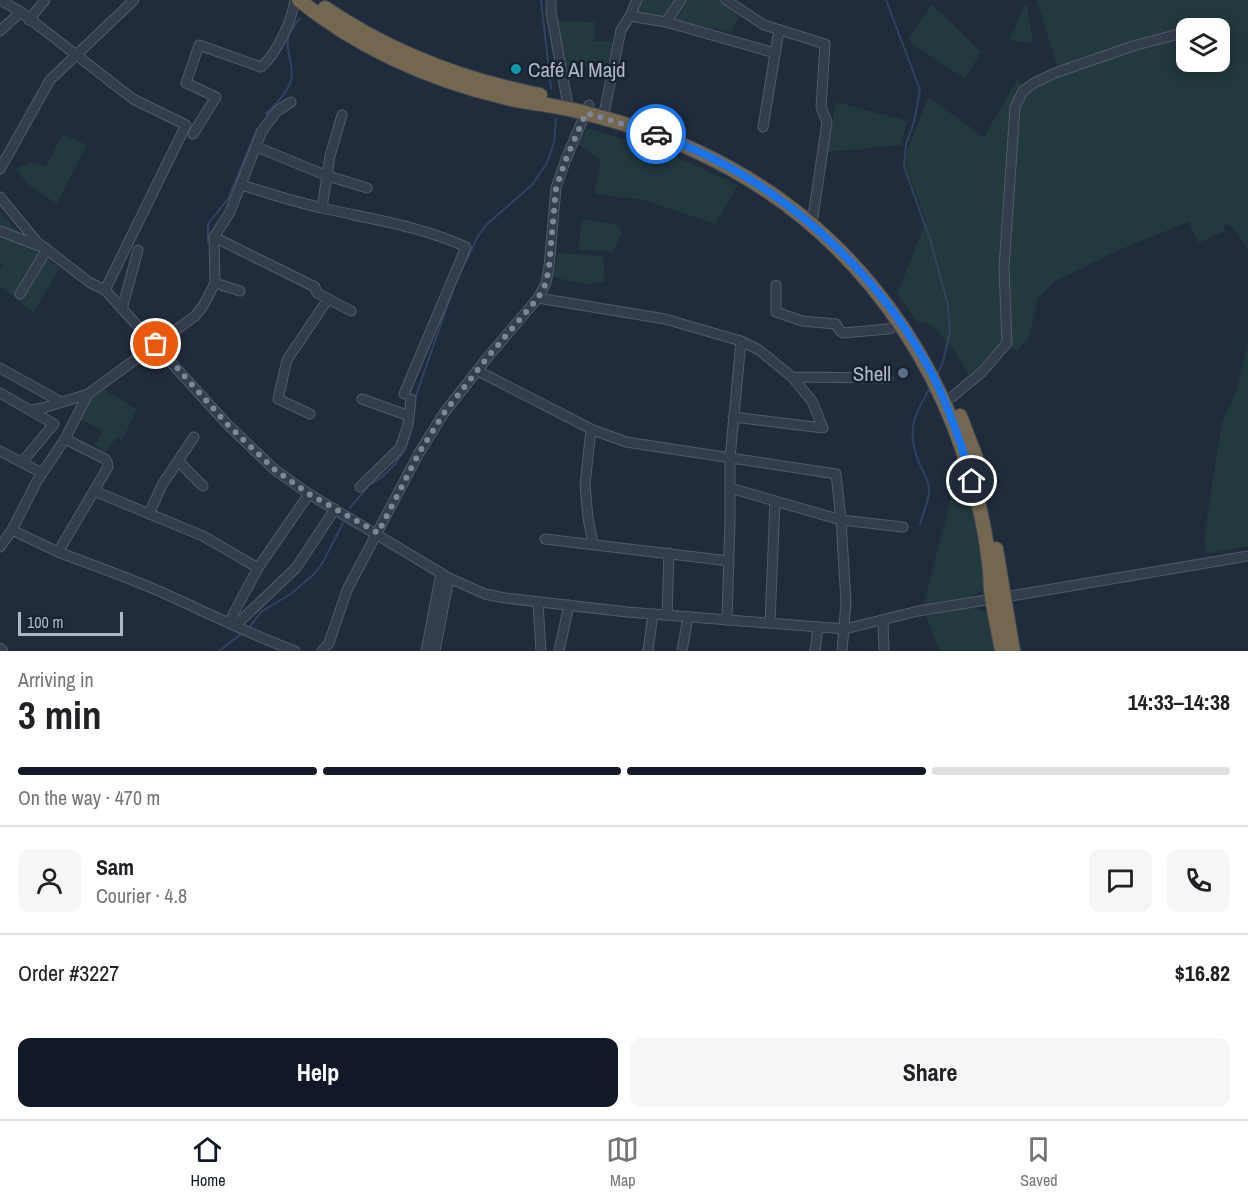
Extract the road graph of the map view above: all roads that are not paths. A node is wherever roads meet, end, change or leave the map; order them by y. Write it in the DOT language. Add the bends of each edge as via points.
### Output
graph roads {
  1 [pos="45,0"];
  2 [pos="134,0"];
  3 [pos="295,0"];
  4 [pos="299,0"];
  5 [pos="314,0"];
  6 [pos="550,0"];
  7 [pos="637,0"];
  8 [pos="681,0"];
  9 [pos="726,0"];
  10 [pos="1,2"];
  11 [pos="21,12"];
  12 [pos="630,16"];
  13 [pos="29,20"];
  14 [pos="666,22"];
  15 [pos="779,30"];
  16 [pos="0,31"];
  17 [pos="1176,35"];
  18 [pos="775,53"];
  19 [pos="75,56"];
  20 [pos="410,61"];
  21 [pos="567,100"];
  22 [pos="291,102"];
  23 [pos="588,109"];
  24 [pos="604,113"];
  25 [pos="342,115"];
  26 [pos="763,127"];
  27 [pos="193,134"];
  28 [pos="257,147"];
  29 [pos="0,169"];
  30 [pos="327,175"];
  31 [pos="242,185"];
  32 [pos="367,188"];
  33 [pos="0,197"];
  34 [pos="322,208"];
  35 [pos="813,216"];
  36 [pos="0,231"];
  37 [pos="214,237"];
  38 [pos="47,249"];
  39 [pos="138,250"];
  40 [pos="215,283"];
  41 [pos="776,285"];
  42 [pos="105,290"];
  43 [pos="240,291"];
  44 [pos="20,294"];
  45 [pos="538,298"];
  46 [pos="328,299"];
  47 [pos="122,309"];
  48 [pos="351,310"];
  49 [pos="901,324"];
  50 [pos="741,341"];
  51 [pos="156,344"];
  52 [pos="0,368"];
  53 [pos="478,371"];
  54 [pos="792,377"];
  55 [pos="888,378"];
  56 [pos="942,384"];
  57 [pos="0,393"];
  58 [pos="88,394"];
  59 [pos="362,399"];
  60 [pos="61,402"];
  61 [pos="32,410"];
  62 [pos="310,414"];
  63 [pos="409,416"];
  64 [pos="733,417"];
  65 [pos="591,429"];
  66 [pos="194,437"];
  67 [pos="65,439"];
  68 [pos="0,450"];
  69 [pos="730,458"];
  70 [pos="178,461"];
  71 [pos="22,462"];
  72 [pos="42,473"];
  73 [pos="203,486"];
  74 [pos="360,487"];
  75 [pos="730,488"];
  76 [pos="94,491"];
  77 [pos="309,494"];
  78 [pos="775,501"];
  79 [pos="335,509"];
  80 [pos="149,514"];
  81 [pos="841,520"];
  82 [pos="903,527"];
  83 [pos="12,530"];
  84 [pos="378,533"];
  85 [pos="545,539"];
  86 [pos="593,544"];
  87 [pos="0,548"];
  88 [pos="58,552"];
  89 [pos="669,553"];
  90 [pos="1248,556"];
  91 [pos="729,561"];
  92 [pos="258,568"];
  93 [pos="445,576"];
  94 [pos="999,599"];
  95 [pos="538,602"];
  96 [pos="569,605"];
  97 [pos="653,614"];
  98 [pos="667,615"];
  99 [pos="688,617"];
  100 [pos="727,620"];
  101 [pos="883,620"];
  102 [pos="770,624"];
  103 [pos="238,627"];
  104 [pos="818,627"];
  105 [pos="845,629"];
  106 [pos="0,648"];
  107 [pos="3,651"];
  108 [pos="295,651"];
  109 [pos="322,651"];
  110 [pos="426,651"];
  111 [pos="435,651"];
  112 [pos="541,651"];
  113 [pos="559,651"];
  114 [pos="648,651"];
  115 [pos="682,651"];
  116 [pos="815,651"];
  117 [pos="842,651"];
  118 [pos="884,651"];
  119 [pos="1002,651"];
  120 [pos="1012,651"];
  1 -- 13 [label="street"];
  2 -- 19 [label="street"];
  3 -- 27 [label="street" via="293,13 270,60 261,67 199,45 186,83 216,97"];
  4 -- 20 [label="highway" via="349,35"];
  5 -- 20 [label="highway"];
  6 -- 21 [label="street"];
  7 -- 12 [label="street"];
  8 -- 14 [label="street"];
  9 -- 15 [label="street" via="764,25"];
  10 -- 11 [label="street"];
  11 -- 13 [label="street"];
  11 -- 16 [label="street"];
  12 -- 14 [label="street"];
  12 -- 24 [label="street" via="621,30"];
  13 -- 19 [label="street"];
  14 -- 18 [label="street"];
  15 -- 18 [label="street"];
  15 -- 35 [label="street" via="825,44 821,107 827,122"];
  17 -- 56 [label="street" via="1073,67 1034,82 1023,91 1015,107 1004,268 1007,343 982,372"];
  18 -- 26 [label="street"];
  19 -- 29 [label="street" via="50,80"];
  19 -- 42 [label="street" via="133,99 186,125"];
  20 -- 21 [label="highway"];
  20 -- 23 [label="highway" via="455,84 508,98"];
  21 -- 23 [label="highway"];
  22 -- 28 [label="street" via="277,111 262,131"];
  23 -- 24 [label="highway"];
  23 -- 45 [label="street" via="556,188 549,267"];
  24 -- 35 [label="highway" via="658,125 708,147 766,180"];
  24 -- 49 [label="highway" via="698,151 775,196 842,254"];
  25 -- 30 [label="street"];
  28 -- 30 [label="street"];
  28 -- 31 [label="street"];
  30 -- 32 [label="street"];
  30 -- 34 [label="street"];
  31 -- 34 [label="street"];
  31 -- 37 [label="street"];
  33 -- 38 [label="street"];
  34 -- 63 [label="street" via="447,238 466,247 407,396"];
  35 -- 56 [label="highway" via="882,287 912,327"];
  36 -- 38 [label="street"];
  37 -- 40 [label="street"];
  37 -- 46 [label="street" via="315,287 316,293"];
  38 -- 42 [label="street"];
  38 -- 44 [label="street"];
  39 -- 47 [label="street"];
  40 -- 43 [label="street"];
  40 -- 51 [label="street" via="195,316"];
  41 -- 49 [label="street" via="777,312 802,321 836,324 843,333"];
  42 -- 47 [label="street"];
  45 -- 50 [label="street" via="665,319"];
  45 -- 53 [label="street"];
  46 -- 48 [label="street"];
  46 -- 62 [label="street" via="288,360 278,399"];
  47 -- 51 [label="street"];
  49 -- 56 [label="highway"];
  50 -- 54 [label="street" via="759,350"];
  50 -- 64 [label="street"];
  51 -- 58 [label="street"];
  51 -- 77 [label="street" via="227,424 275,470"];
  52 -- 60 [label="street"];
  53 -- 65 [label="street"];
  53 -- 84 [label="street" via="444,413 419,453"];
  54 -- 55 [label="street"];
  54 -- 64 [label="street" via="812,401 823,428"];
  56 -- 94 [label="highway" via="972,481"];
  57 -- 61 [label="street"];
  58 -- 60 [label="street"];
  58 -- 67 [label="street"];
  59 -- 63 [label="street"];
  60 -- 61 [label="street"];
  61 -- 71 [label="street" via="54,424"];
  63 -- 74 [label="street" via="400,448"];
  64 -- 69 [label="street"];
  65 -- 69 [label="street" via="626,442"];
  65 -- 86 [label="street" via="585,485"];
  66 -- 70 [label="street"];
  67 -- 72 [label="street"];
  67 -- 76 [label="street" via="107,462"];
  68 -- 71 [label="street"];
  69 -- 75 [label="street"];
  69 -- 81 [label="street" via="836,474"];
  70 -- 73 [label="street"];
  70 -- 80 [label="street"];
  71 -- 72 [label="street"];
  72 -- 83 [label="street"];
  75 -- 78 [label="street"];
  75 -- 91 [label="street"];
  76 -- 80 [label="street"];
  76 -- 88 [label="street"];
  77 -- 79 [label="street"];
  77 -- 92 [label="street"];
  78 -- 81 [label="street"];
  78 -- 102 [label="street"];
  79 -- 84 [label="street"];
  79 -- 103 [label="street" via="296,568"];
  80 -- 92 [label="street" via="203,536"];
  81 -- 82 [label="street"];
  81 -- 105 [label="street"];
  83 -- 87 [label="street"];
  83 -- 88 [label="street"];
  84 -- 93 [label="street"];
  84 -- 109 [label="street" via="347,590 329,644"];
  85 -- 86 [label="street"];
  86 -- 89 [label="street"];
  88 -- 103 [label="street" via="158,590"];
  89 -- 91 [label="street"];
  89 -- 98 [label="street"];
  90 -- 94 [label="street"];
  91 -- 100 [label="street"];
  92 -- 103 [label="street"];
  93 -- 95 [label="street" via="484,594"];
  93 -- 110 [label="street"];
  93 -- 111 [label="street"];
  94 -- 101 [label="street"];
  94 -- 119 [label="highway"];
  94 -- 120 [label="highway"];
  95 -- 96 [label="street"];
  95 -- 112 [label="street"];
  96 -- 97 [label="street"];
  96 -- 113 [label="street"];
  97 -- 98 [label="street"];
  97 -- 114 [label="street"];
  98 -- 99 [label="street"];
  99 -- 100 [label="street"];
  99 -- 115 [label="street"];
  100 -- 102 [label="street"];
  101 -- 105 [label="street"];
  101 -- 118 [label="street"];
  102 -- 104 [label="street"];
  103 -- 108 [label="street"];
  104 -- 105 [label="street"];
  104 -- 116 [label="street"];
  105 -- 117 [label="street"];
  106 -- 107 [label="street"];
}
